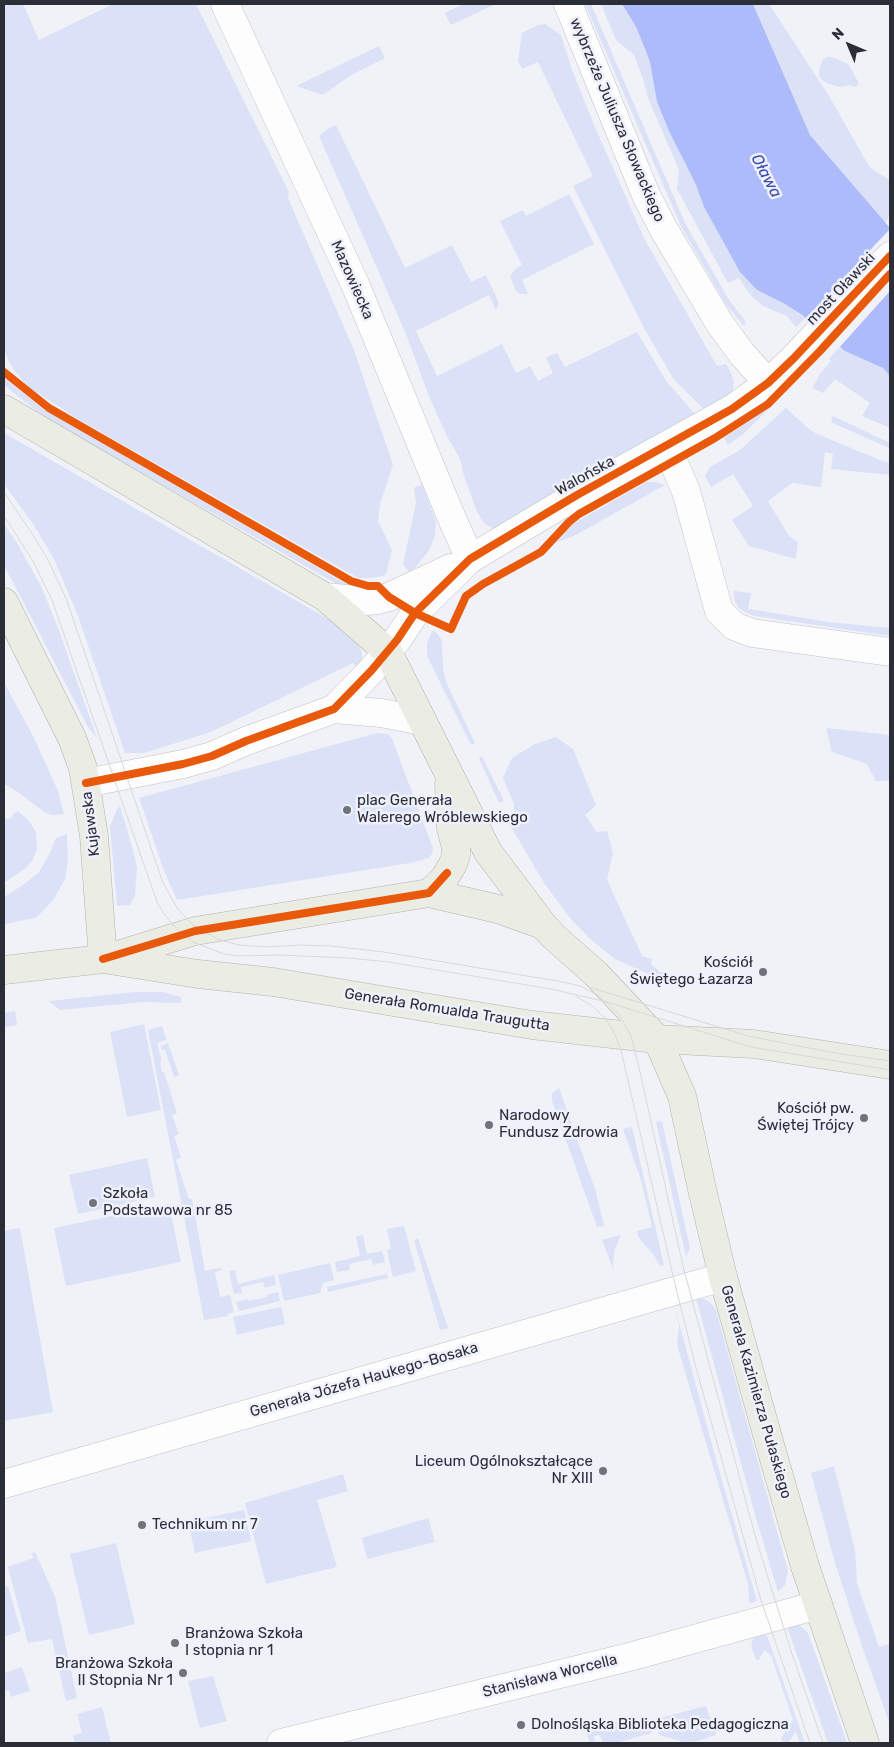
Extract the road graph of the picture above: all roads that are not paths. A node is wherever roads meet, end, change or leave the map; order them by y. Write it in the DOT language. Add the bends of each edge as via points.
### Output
graph roads {
  1 [pos="225,4"];
  2 [pos="568,4"];
  3 [pos="890,256"];
  4 [pos="811,341"];
  5 [pos="768,383"];
  6 [pos="4,410"];
  7 [pos="664,448"];
  8 [pos="470,559"];
  9 [pos="325,597"];
  10 [pos="6,609"];
  11 [pos="388,652"];
  12 [pos="890,652"];
  13 [pos="334,709"];
  14 [pos="422,721"];
  15 [pos="448,774"];
  16 [pos="86,783"];
  17 [pos="429,893"];
  18 [pos="543,925"];
  19 [pos="103,959"];
  20 [pos="4,970"];
  21 [pos="657,1039"];
  22 [pos="890,1065"];
  23 [pos="723,1276"];
  24 [pos="4,1484"];
  25 [pos="818,1605"];
  26 [pos="281,1743"];
  27 [pos="866,1743"];
  1 -- 8 [label="street, Mazowiecka" via="355,284"];
  2 -- 5 [label="street, wybrzeże Juliusza Słowackiego" via="663,228 720,324"];
  3 -- 4 [label="street, most Oławski"];
  4 -- 5 [label="street, Walońska"];
  5 -- 7 [label="street, Walońska" via="732,409"];
  6 -- 9 [label="main road"];
  7 -- 8 [label="street, Walońska"];
  7 -- 12 [label="street" via="686,491 719,611 734,626 752,633"];
  8 -- 9 [label="street" via="390,597 366,601"];
  8 -- 11 [label="street, Walońska" via="415,613"];
  9 -- 11 [label="main road"];
  10 -- 16 [label="main road, Kujawska" via="72,738"];
  11 -- 13 [label="street"];
  11 -- 14 [label="main road"];
  13 -- 14 [label="street"];
  13 -- 16 [label="street" via="212,756"];
  14 -- 15 [label="main road"];
  15 -- 17 [label="main road" via="456,855 444,878"];
  15 -- 18 [label="main road" via="488,852"];
  16 -- 19 [label="main road, Kujawska" via="94,836"];
  17 -- 18 [label="main road" via="498,909"];
  17 -- 19 [label="main road" via="195,932"];
  18 -- 21 [label="main road" via="596,974"];
  19 -- 20 [label="main road, Generała Romualda Traugutta"];
  19 -- 21 [label="main road, Generała Romualda Traugutta" via="282,984 532,1025"];
  21 -- 22 [label="main road, Generała Romualda Traugutta" via="754,1044"];
  21 -- 23 [label="main road, Generała Kazimierza Pułaskiego" via="682,1096"];
  23 -- 24 [label="street, Generała Józefa Haukego-Bosaka"];
  23 -- 25 [label="main road, Generała Kazimierza Pułaskiego"];
  25 -- 26 [label="street, Stanisława Worcella" via="629,1657"];
  25 -- 27 [label="main road, Generała Kazimierza Pułaskiego"];
}
